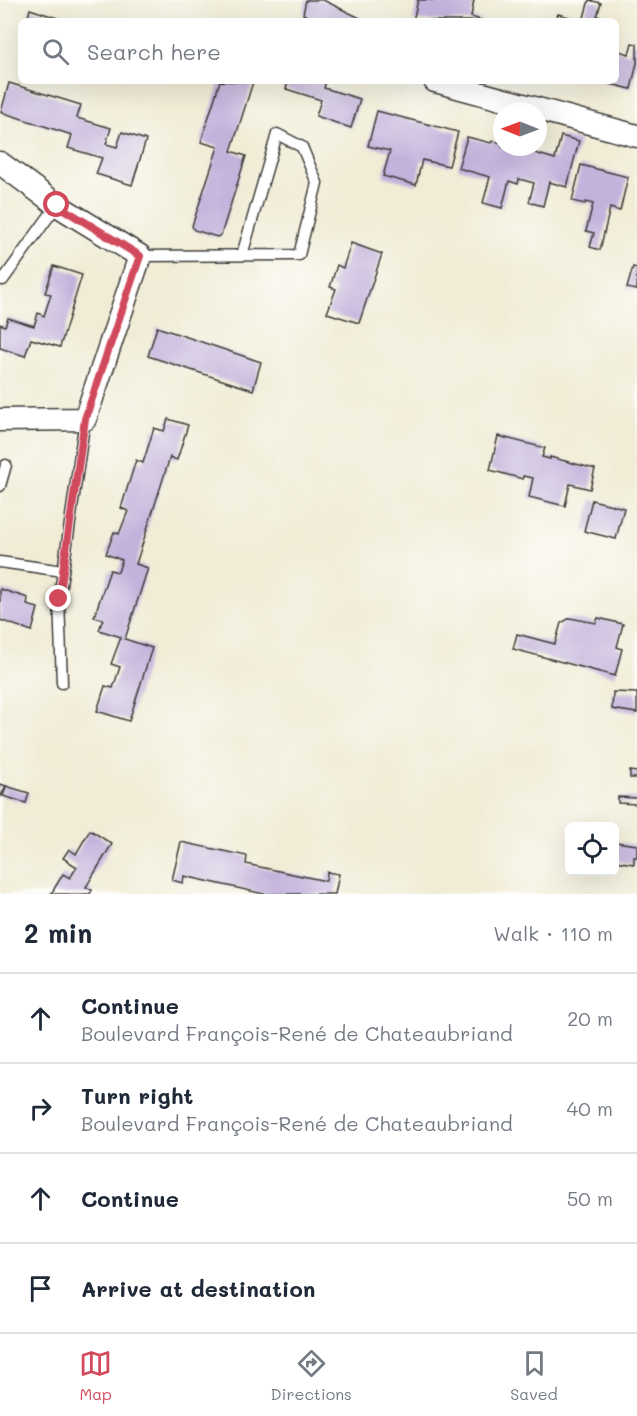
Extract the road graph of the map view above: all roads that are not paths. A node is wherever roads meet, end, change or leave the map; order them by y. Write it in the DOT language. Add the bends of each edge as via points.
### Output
graph roads {
  1 [pos="446,84"];
  2 [pos="637,136"];
  3 [pos="0,163"];
  4 [pos="57,205"];
  5 [pos="242,255"];
  6 [pos="140,256"];
  7 [pos="0,279"];
  8 [pos="85,419"];
  9 [pos="0,420"];
  10 [pos="6,465"];
  11 [pos="0,486"];
  12 [pos="0,562"];
  13 [pos="63,571"];
  14 [pos="62,683"];
  1 -- 2 [label="street"];
  3 -- 4 [label="street"];
  4 -- 6 [label="street"];
  4 -- 7 [label="lane"];
  5 -- 5 [label="lane" via="299,255 317,183 302,147 277,134"];
  5 -- 6 [label="lane"];
  6 -- 8 [label="street"];
  8 -- 9 [label="street"];
  8 -- 13 [label="lane"];
  10 -- 11 [label="lane"];
  12 -- 13 [label="lane"];
  13 -- 14 [label="lane" via="59,599"];
}
